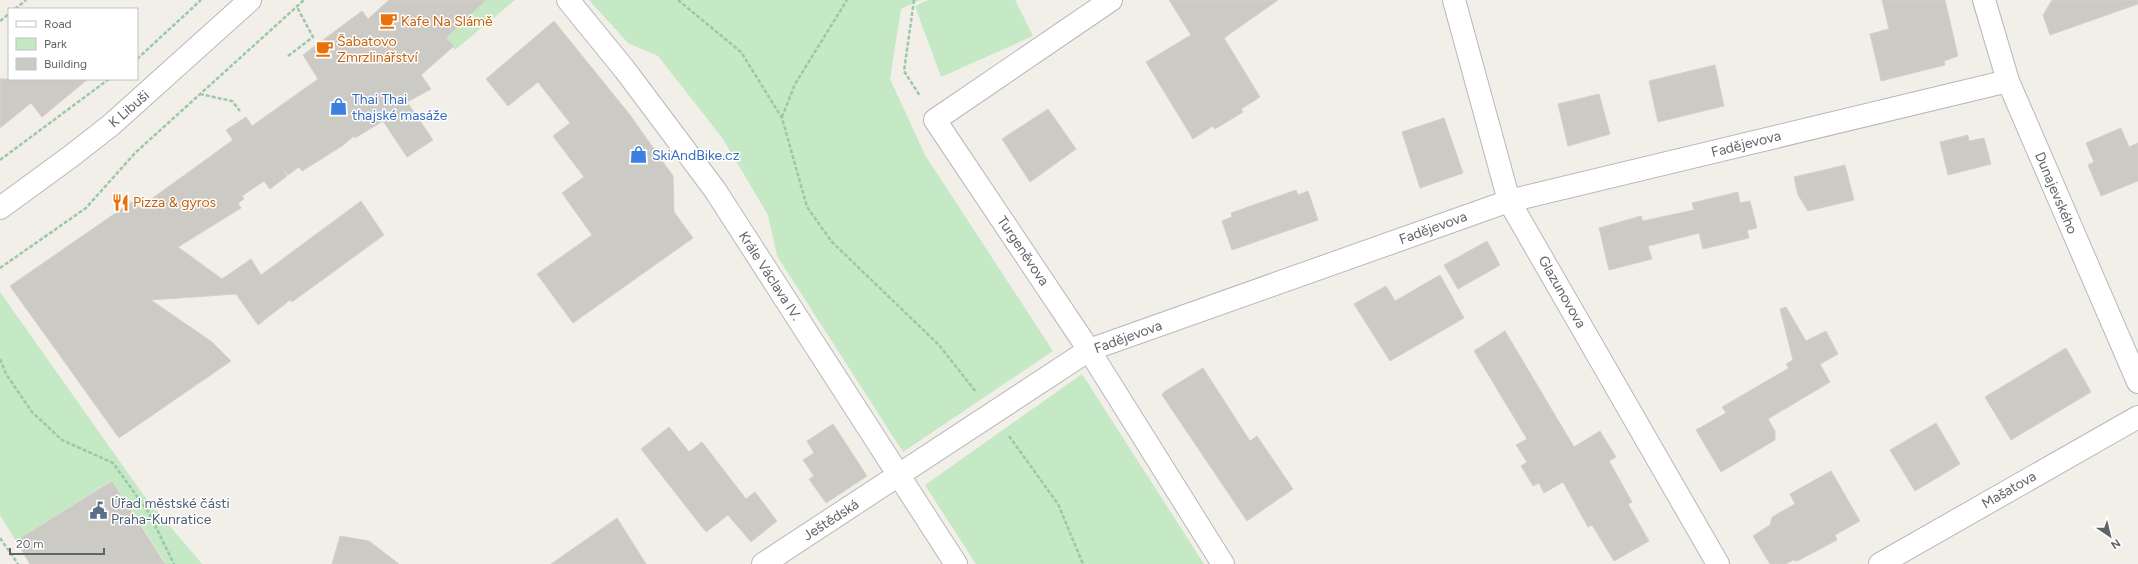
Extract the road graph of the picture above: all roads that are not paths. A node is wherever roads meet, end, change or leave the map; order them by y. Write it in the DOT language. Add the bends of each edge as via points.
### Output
graph roads {
  1 [pos="250,0"];
  2 [pos="568,0"];
  3 [pos="1111,0"];
  4 [pos="1454,0"];
  5 [pos="1984,0"];
  6 [pos="2008,80"];
  7 [pos="1509,201"];
  8 [pos="0,208"];
  9 [pos="1089,350"];
  10 [pos="2138,382"];
  11 [pos="2138,417"];
  12 [pos="898,476"];
  13 [pos="763,564"];
  14 [pos="956,564"];
  15 [pos="1223,564"];
  16 [pos="1718,564"];
  17 [pos="1880,564"];
  1 -- 8 [label="street, K Libuši" via="111,125"];
  2 -- 12 [label="street, Krále Václava IV." via="625,70 715,190"];
  3 -- 9 [label="street, Turgeněvova" via="935,120"];
  4 -- 7 [label="street, Glazunovova"];
  5 -- 6 [label="street, Dunajevského"];
  6 -- 7 [label="street, Fadějevova"];
  6 -- 10 [label="street, Dunajevského"];
  7 -- 9 [label="street, Fadějevova"];
  7 -- 16 [label="street, Glazunovova"];
  9 -- 12 [label="street, Fadějevova"];
  9 -- 15 [label="street, Turgeněvova"];
  11 -- 17 [label="street, Mašatova"];
  12 -- 13 [label="street, Ještědská"];
  12 -- 14 [label="street, Krále Václava IV."];
}
